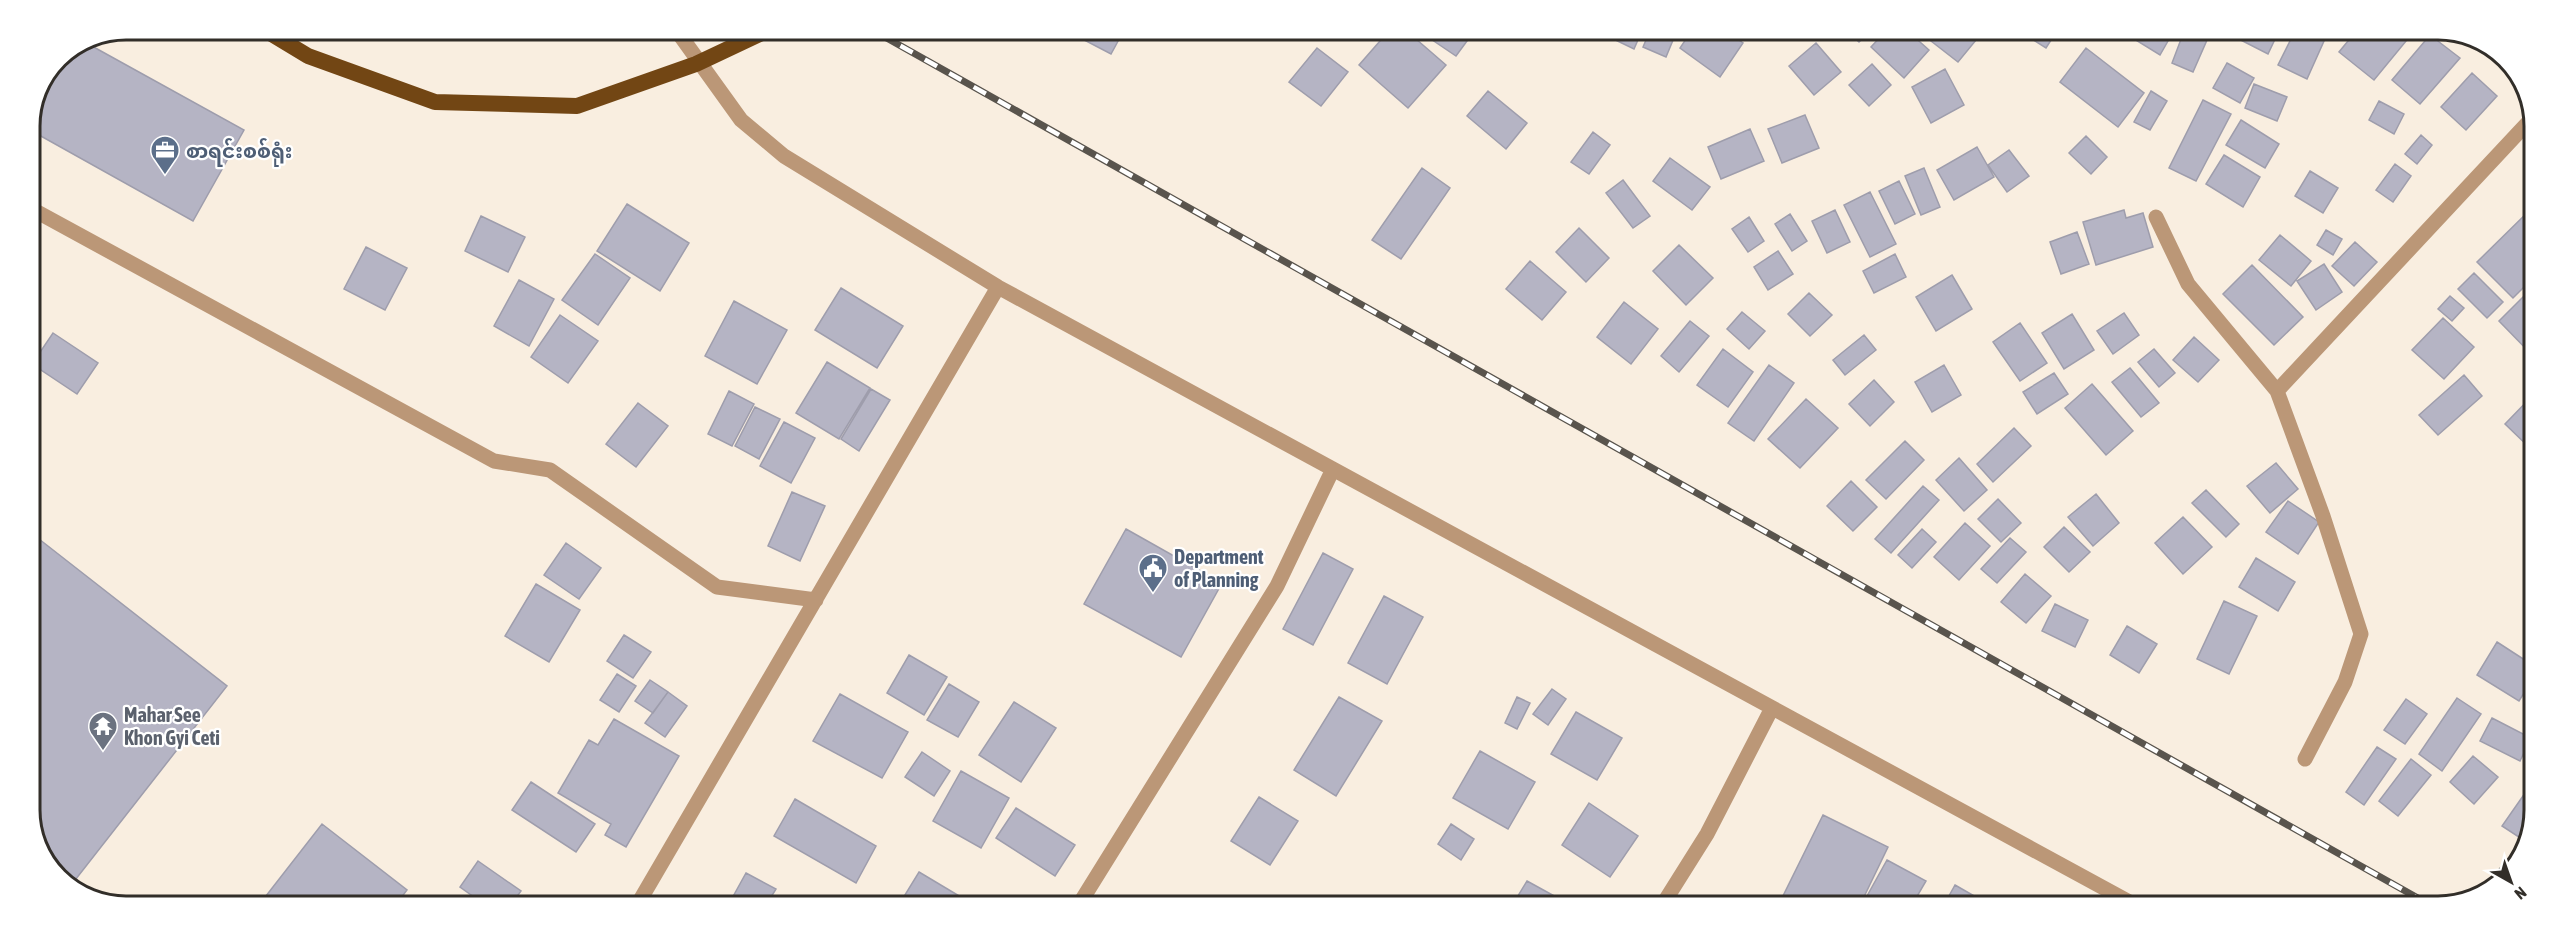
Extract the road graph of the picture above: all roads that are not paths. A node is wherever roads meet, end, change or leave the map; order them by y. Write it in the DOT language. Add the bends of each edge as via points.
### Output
graph roads {
  1 [pos="282,40"];
  2 [pos="683,40"];
  3 [pos="747,40"];
  4 [pos="2524,127"];
  5 [pos="40,214"];
  6 [pos="2156,217"];
  7 [pos="998,287"];
  8 [pos="2277,391"];
  9 [pos="1334,470"];
  10 [pos="816,600"];
  11 [pos="1772,708"];
  12 [pos="2305,759"];
  13 [pos="643,896"];
  14 [pos="1084,896"];
  15 [pos="1668,896"];
  16 [pos="2118,896"];
  1 -- 3 [label="highway, bridge" via="308,56 435,102 577,106 696,64"];
  2 -- 7 [label="street" via="741,120 784,156"];
  4 -- 8 [label="street"];
  5 -- 10 [label="street" via="494,461 550,470 717,586"];
  6 -- 8 [label="street" via="2188,284"];
  7 -- 9 [label="street"];
  7 -- 10 [label="street"];
  8 -- 12 [label="street" via="2361,634 2345,682"];
  9 -- 11 [label="street"];
  9 -- 14 [label="street" via="1277,586"];
  10 -- 13 [label="street"];
  11 -- 15 [label="street" via="1707,834"];
  11 -- 16 [label="street"];
}
